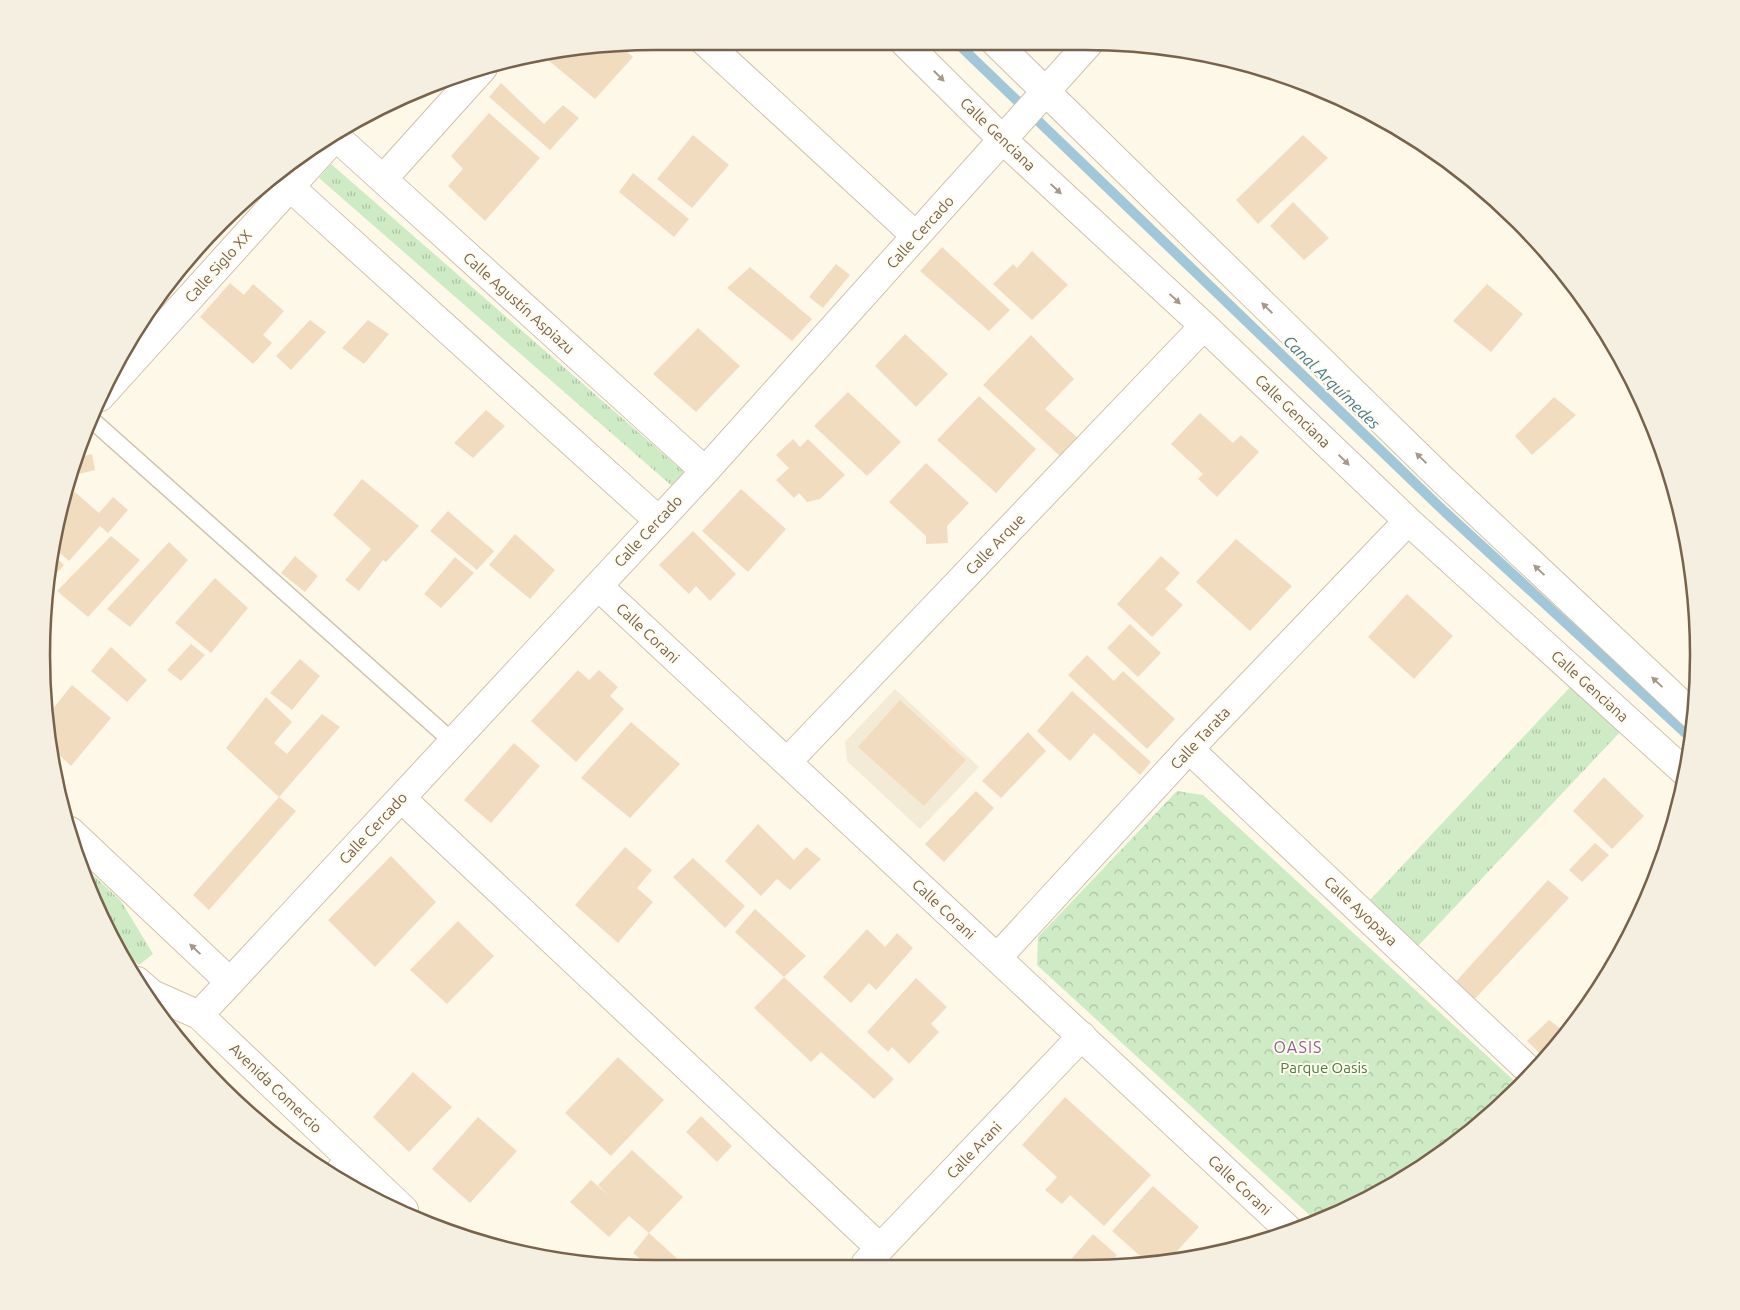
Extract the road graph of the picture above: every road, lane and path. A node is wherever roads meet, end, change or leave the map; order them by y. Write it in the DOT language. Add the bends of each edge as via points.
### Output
graph roads {
  1 [pos="714,50"];
  2 [pos="913,50"];
  3 [pos="1002,50"];
  4 [pos="1083,50"];
  5 [pos="474,78"];
  6 [pos="1041,98"];
  7 [pos="1009,133"];
  8 [pos="339,139"];
  9 [pos="323,149"];
  10 [pos="383,179"];
  11 [pos="290,187"];
  12 [pos="916,236"];
  13 [pos="1204,326"];
  14 [pos="116,379"];
  15 [pos="96,423"];
  16 [pos="705,471"];
  17 [pos="658,520"];
  18 [pos="1408,521"];
  19 [pos="598,586"];
  20 [pos="1687,710"];
  21 [pos="453,742"];
  22 [pos="1189,749"];
  23 [pos="787,762"];
  24 [pos="1679,767"];
  25 [pos="400,798"];
  26 [pos="79,840"];
  27 [pos="997,958"];
  28 [pos="230,982"];
  29 [pos="155,995"];
  30 [pos="199,1015"];
  31 [pos="1082,1036"];
  32 [pos="1527,1068"];
  33 [pos="343,1167"];
  34 [pos="387,1198"];
  35 [pos="1280,1228"];
  36 [pos="873,1256"];
  1 -- 12 [label="street"];
  2 -- 7 [label="street, Calle Genciana, one-way"];
  3 -- 6 [label="street"];
  4 -- 6 [label="street, Calle Cercado"];
  5 -- 10 [label="street"];
  6 -- 7 [label="street, Calle Cercado"];
  20 -- 6 [label="street, one-way"];
  7 -- 12 [label="street, Calle Cercado"];
  7 -- 13 [label="street, Calle Genciana, one-way"];
  8 -- 10 [label="street, Calle Agustín Aspiazu"];
  9 -- 11 [label="street, Calle Siglo XX"];
  10 -- 16 [label="street, Calle Agustín Aspiazu"];
  11 -- 14 [label="street, Calle Siglo XX"];
  11 -- 17 [label="street"];
  12 -- 16 [label="street, Calle Cercado"];
  13 -- 18 [label="street, Calle Genciana, one-way"];
  13 -- 23 [label="street, Calle Arque"];
  15 -- 21 [label="lane"];
  16 -- 17 [label="street, Calle Cercado"];
  17 -- 19 [label="street, Calle Cercado"];
  18 -- 22 [label="street, Calle Tarata"];
  18 -- 24 [label="street, Calle Genciana"];
  19 -- 21 [label="street, Calle Cercado"];
  19 -- 23 [label="street, Calle Corani"];
  21 -- 25 [label="street, Calle Cercado"];
  22 -- 27 [label="street, Calle Tarata"];
  22 -- 32 [label="street, Calle Ayopaya"];
  23 -- 27 [label="street, Calle Corani"];
  25 -- 28 [label="street, Calle Cercado"];
  25 -- 36 [label="street"];
  28 -- 26 [label="street, one-way"];
  27 -- 31 [label="street, Calle Corani"];
  28 -- 30 [label="street, Calle Cercado"];
  29 -- 30 [label="street, Avenida Comercio"];
  30 -- 33 [label="street, Avenida Comercio"];
  31 -- 35 [label="street, Calle Corani"];
  31 -- 36 [label="street, Calle Arani"];
  33 -- 34 [label="street, Avenida Comercio"];
}
